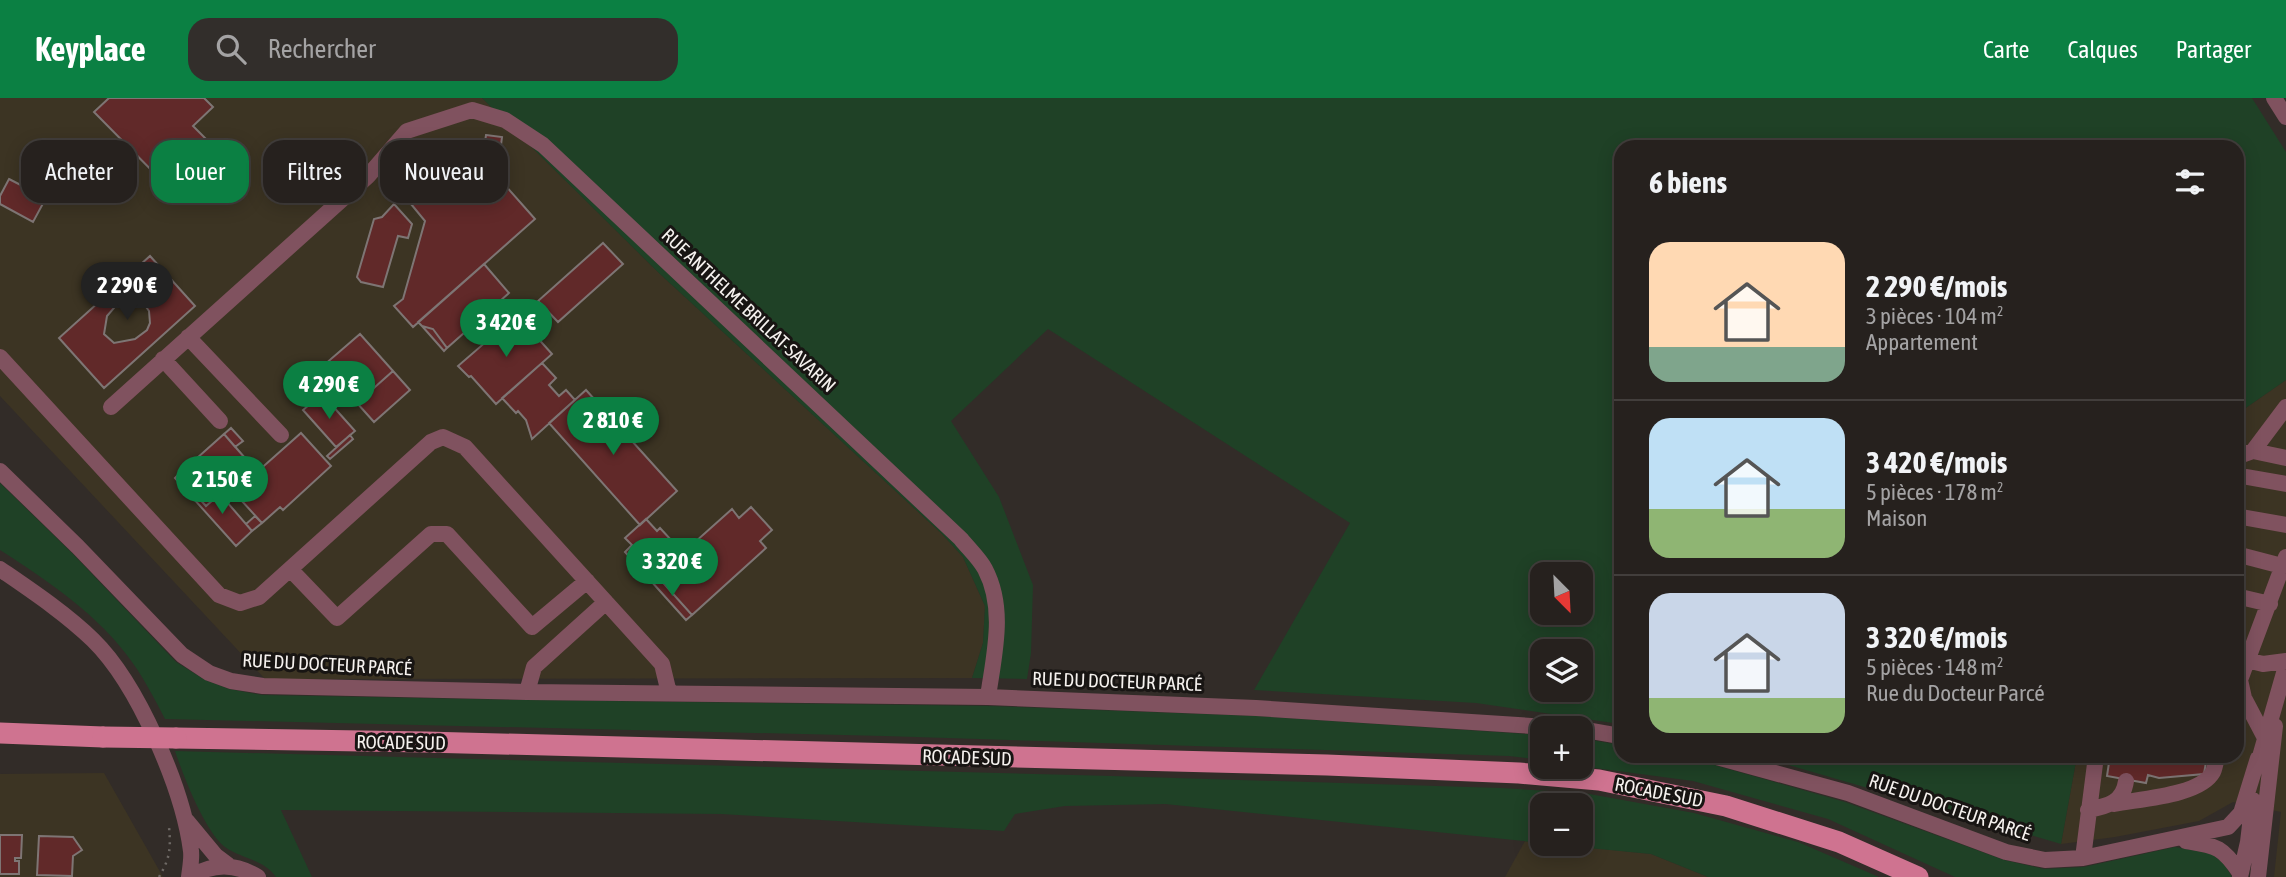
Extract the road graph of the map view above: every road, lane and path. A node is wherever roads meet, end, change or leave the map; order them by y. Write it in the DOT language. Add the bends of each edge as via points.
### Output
graph roads {
  1 [pos="2274,98"];
  2 [pos="2286,117"];
  3 [pos="188,337"];
  4 [pos="0,357"];
  5 [pos="163,359"];
  6 [pos="111,407"];
  7 [pos="2286,407"];
  8 [pos="2286,418"];
  9 [pos="220,421"];
  10 [pos="281,435"];
  11 [pos="2244,453"];
  12 [pos="2244,454"];
  13 [pos="2278,456"];
  14 [pos="0,471"];
  15 [pos="2244,476"];
  16 [pos="2286,484"];
  17 [pos="2244,517"];
  18 [pos="2286,524"];
  19 [pos="2244,555"];
  20 [pos="2284,561"];
  21 [pos="0,569"];
  22 [pos="290,569"];
  23 [pos="587,581"];
  24 [pos="2244,598"];
  25 [pos="606,602"];
  26 [pos="2270,604"];
  27 [pos="2244,639"];
  28 [pos="2253,641"];
  29 [pos="2247,660"];
  30 [pos="2286,663"];
  31 [pos="2244,668"];
  32 [pos="2281,685"];
  33 [pos="527,692"];
  34 [pos="669,693"];
  35 [pos="988,697"];
  36 [pos="2244,698"];
  37 [pos="1530,726"];
  38 [pos="1593,731"];
  39 [pos="0,733"];
  40 [pos="1614,735"];
  41 [pos="2264,736"];
  42 [pos="2258,758"];
  43 [pos="1739,763"];
  44 [pos="2095,763"];
  45 [pos="2215,763"];
  46 [pos="2126,781"];
  47 [pos="2114,804"];
  48 [pos="2088,810"];
  49 [pos="185,820"];
  50 [pos="2228,827"];
  51 [pos="2177,839"];
  52 [pos="2248,842"];
  53 [pos="2083,858"];
  54 [pos="228,865"];
  55 [pos="2244,876"];
  56 [pos="190,877"];
  57 [pos="258,877"];
  58 [pos="1919,877"];
  59 [pos="2259,877"];
  1 -- 2 [label="street"];
  3 -- 5 [label="street, RUE ANTHELME BRILLAT-SAVARIN"];
  3 -- 10 [label="street"];
  3 -- 35 [label="street, RUE ANTHELME BRILLAT-SAVARIN" via="368,176 407,131 472,110 505,120 543,145 961,539 984,568 994,595 998,627"];
  4 -- 22 [label="street" via="219,595 240,603 259,597"];
  5 -- 6 [label="street, RUE ANTHELME BRILLAT-SAVARIN"];
  5 -- 9 [label="street"];
  7 -- 11 [label="street"];
  8 -- 13 [label="street" via="2273,435"];
  12 -- 13 [label="street"];
  14 -- 33 [label="street, RUE DU DOCTEUR PARCÉ" via="182,655 209,673 263,686"];
  15 -- 16 [label="street"];
  17 -- 18 [label="street"];
  19 -- 20 [label="street"];
  20 -- 26 [label="street"];
  21 -- 49 [label="street" via="55,607 94,641 119,671 166,764"];
  22 -- 23 [label="street" via="431,442 443,438 465,447"];
  22 -- 23 [label="street" via="337,618 430,534 447,534 533,627"];
  23 -- 25 [label="street"];
  24 -- 26 [label="street"];
  25 -- 33 [label="street" via="534,667"];
  25 -- 34 [label="street" via="662,664"];
  26 -- 28 [label="street"];
  27 -- 28 [label="street"];
  28 -- 29 [label="street"];
  29 -- 30 [label="street"];
  29 -- 31 [label="street"];
  30 -- 32 [label="street"];
  32 -- 41 [label="street"];
  32 -- 59 [label="street"];
  33 -- 34 [label="street, RUE DU DOCTEUR PARCÉ"];
  34 -- 35 [label="street, RUE DU DOCTEUR PARCÉ"];
  35 -- 37 [label="street, RUE DU DOCTEUR PARCÉ"];
  36 -- 41 [label="street"];
  38 -- 40 [label="street"];
  39 -- 58 [label="main road, ROCADE SUD, bridge" via="1519,773 1599,780 1726,806 1839,842"];
  41 -- 42 [label="street"];
  42 -- 50 [label="street" via="2241,813"];
  42 -- 52 [label="street"];
  43 -- 53 [label="street, RUE DU DOCTEUR PARCÉ" via="1848,793 2006,852 2045,860"];
  44 -- 48 [label="street"];
  45 -- 47 [label="street" via="2203,783 2184,791"];
  46 -- 47 [label="street"];
  47 -- 48 [label="street"];
  48 -- 53 [label="street"];
  49 -- 54 [label="street"];
  49 -- 56 [label="street"];
  50 -- 51 [label="street, RUE DU DOCTEUR PARCÉ"];
  50 -- 52 [label="street"];
  51 -- 53 [label="street, RUE DU DOCTEUR PARCÉ"];
  51 -- 55 [label="street, RUE DU DOCTEUR PARCÉ" via="2216,846"];
  52 -- 55 [label="street"];
  54 -- 56 [label="street"];
  54 -- 57 [label="street"];
}
